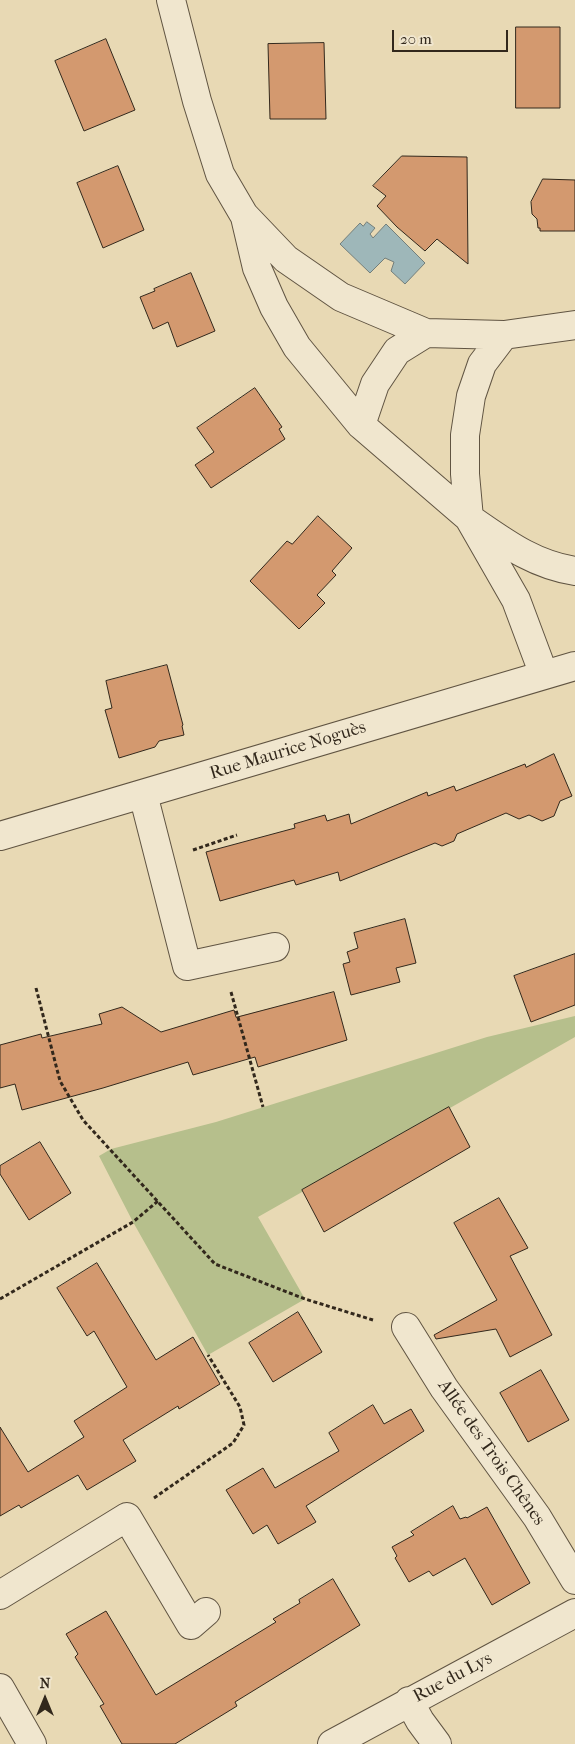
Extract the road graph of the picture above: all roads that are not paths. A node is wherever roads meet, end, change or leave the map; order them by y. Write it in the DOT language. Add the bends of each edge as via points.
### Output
graph roads {
  1 [pos="170,0"];
  2 [pos="244,215"];
  3 [pos="575,325"];
  4 [pos="426,333"];
  5 [pos="504,334"];
  6 [pos="361,425"];
  7 [pos="470,518"];
  8 [pos="575,571"];
  9 [pos="575,666"];
  10 [pos="544,675"];
  11 [pos="143,794"];
  12 [pos="0,836"];
  13 [pos="275,947"];
  14 [pos="406,1327"];
  15 [pos="575,1580"];
  16 [pos="0,1595"];
  17 [pos="206,1612"];
  18 [pos="575,1613"];
  19 [pos="0,1688"];
  20 [pos="409,1701"];
  21 [pos="32,1744"];
  22 [pos="332,1744"];
  23 [pos="437,1744"];
  1 -- 2 [label="street" via="220,174"];
  2 -- 4 [label="street" via="286,258 341,296"];
  2 -- 6 [label="street" via="257,268 274,307 297,347"];
  3 -- 5 [label="street"];
  4 -- 5 [label="street"];
  4 -- 6 [label="street" via="397,351 376,384"];
  5 -- 7 [label="street" via="482,364 471,396 465,435"];
  6 -- 7 [label="street"];
  7 -- 8 [label="street" via="538,561 554,568"];
  7 -- 10 [label="street" via="516,600"];
  9 -- 10 [label="street, Rue Maurice Noguès"];
  10 -- 11 [label="street, Rue Maurice Noguès"];
  11 -- 12 [label="street, Rue Maurice Noguès"];
  11 -- 13 [label="street" via="187,966"];
  14 -- 15 [label="street, Allée des Trois Chênes" via="444,1388 537,1516"];
  16 -- 17 [label="street" via="127,1516 191,1625"];
  18 -- 20 [label="street, Rue du Lys"];
  19 -- 21 [label="street"];
  20 -- 22 [label="street, Rue du Lys"];
  20 -- 23 [label="street"];
}
